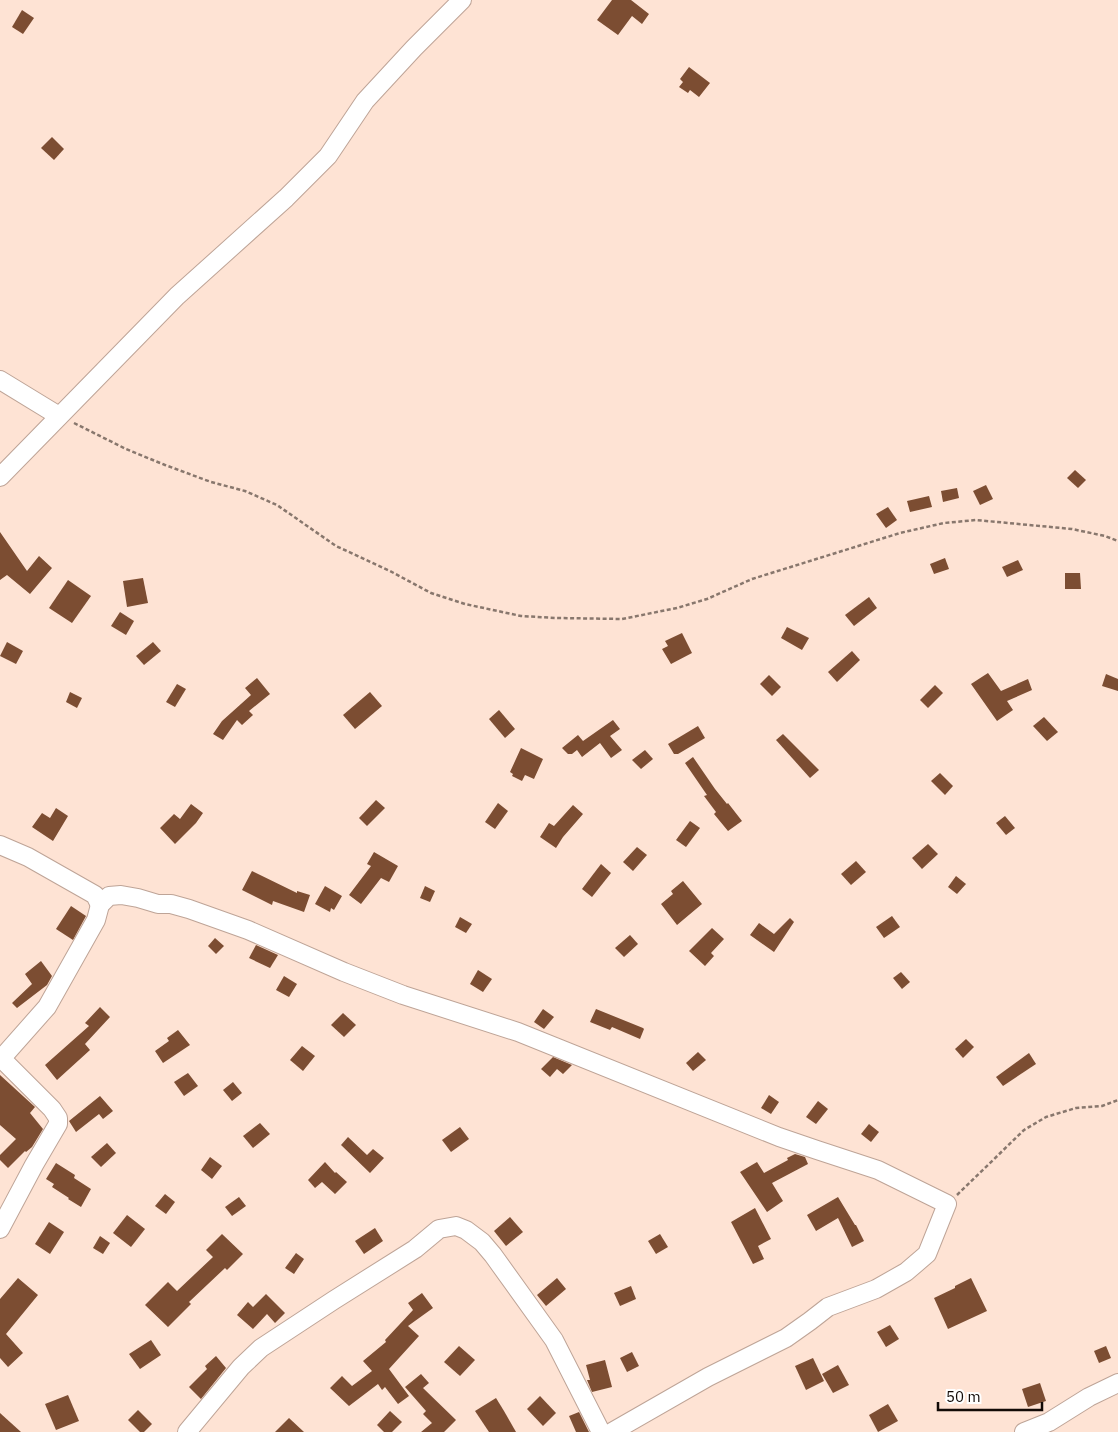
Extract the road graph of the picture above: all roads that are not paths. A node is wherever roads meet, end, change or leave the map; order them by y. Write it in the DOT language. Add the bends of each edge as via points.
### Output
graph roads {
  1 [pos="462,0"];
  2 [pos="0,380"];
  3 [pos="59,416"];
  4 [pos="0,477"];
  5 [pos="0,845"];
  6 [pos="100,905"];
  7 [pos="1,1059"];
  8 [pos="0,1228"];
  9 [pos="1118,1383"];
  10 [pos="187,1432"];
  11 [pos="602,1432"];
  12 [pos="612,1432"];
  13 [pos="1024,1432"];
  1 -- 3 [label="street" via="365,101 328,156 177,296"];
  2 -- 3 [label="street"];
  3 -- 4 [label="street"];
  5 -- 6 [label="street" via="95,894"];
  6 -- 7 [label="street" via="96,920 47,1007"];
  6 -- 12 [label="street" via="109,896 121,895 189,909 248,930 403,995 518,1032 779,1136 878,1170 947,1204 926,1254 906,1272 876,1289 828,1307 786,1338 708,1377"];
  7 -- 8 [label="street" via="52,1110 58,1124"];
  9 -- 13 [label="street" via="1050,1422"];
  10 -- 11 [label="street" via="241,1367 262,1348 415,1249 440,1229 456,1226 482,1242 554,1340"];
}
